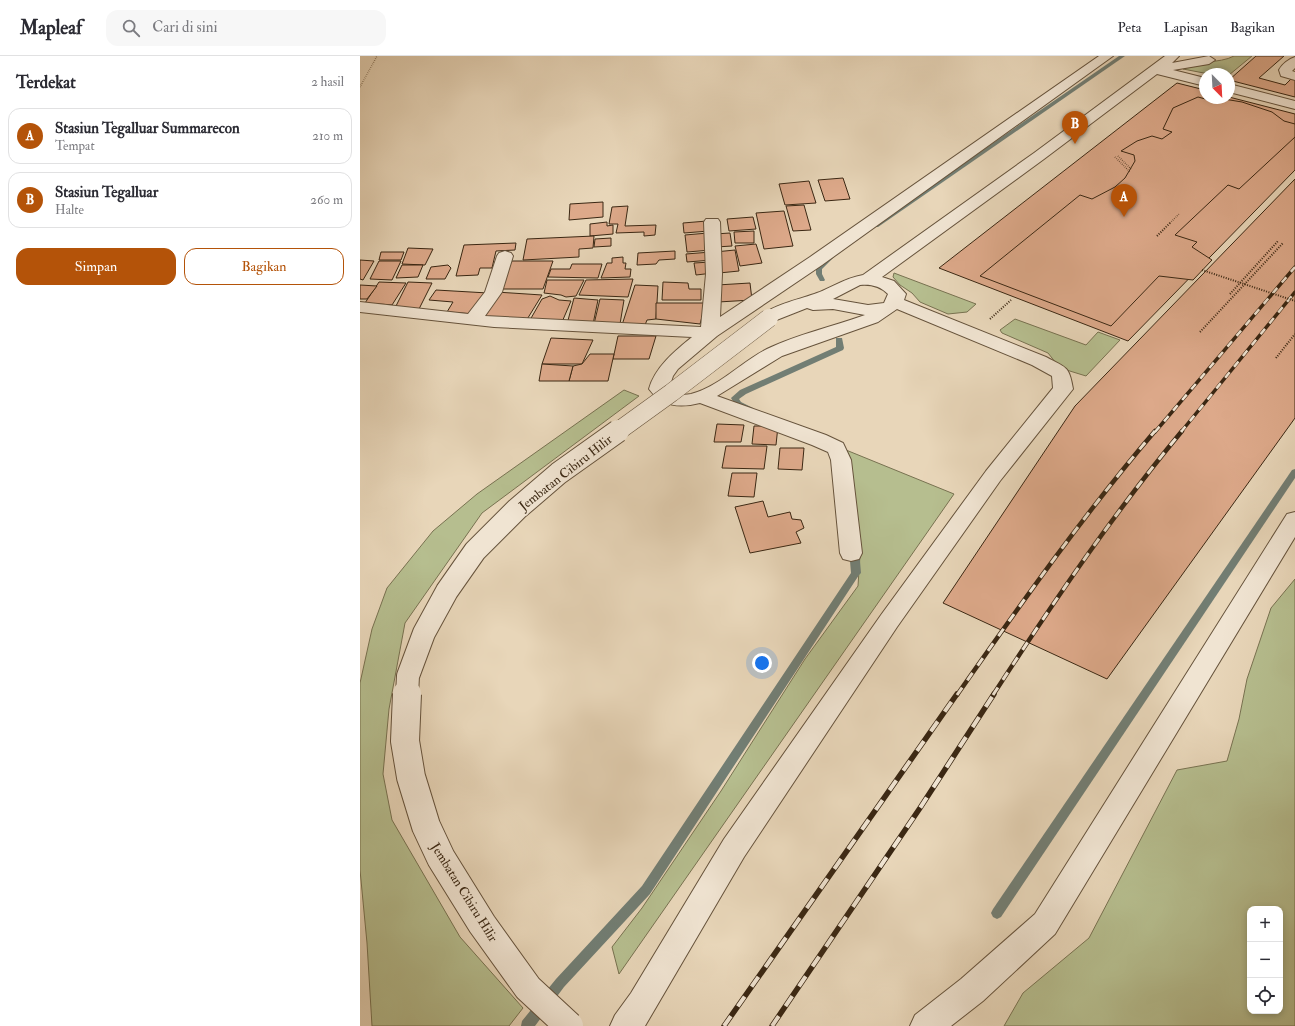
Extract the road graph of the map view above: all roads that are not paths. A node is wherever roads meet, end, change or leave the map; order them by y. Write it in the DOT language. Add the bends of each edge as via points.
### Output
graph roads {
  1 [pos="1107,56"];
  2 [pos="1173,56"];
  3 [pos="1193,56"];
  4 [pos="1295,61"];
  5 [pos="1155,69"];
  6 [pos="1295,76"];
  7 [pos="1199,80"];
  8 [pos="1235,90"];
  9 [pos="1295,105"];
  10 [pos="712,222"];
  11 [pos="505,256"];
  12 [pos="866,280"];
  13 [pos="846,286"];
  14 [pos="892,303"];
  15 [pos="360,307"];
  16 [pos="777,313"];
  17 [pos="854,316"];
  18 [pos="473,320"];
  19 [pos="710,333"];
  20 [pos="703,398"];
  21 [pos="1295,519"];
  22 [pos="851,553"];
  23 [pos="570,1026"];
  24 [pos="626,1026"];
  25 [pos="926,1026"];
  1 -- 19 [label="street" via="790,280"];
  2 -- 5 [label="street"];
  3 -- 5 [label="street" via="1215,59"];
  4 -- 6 [label="street" via="1285,70 1286,73"];
  5 -- 7 [label="street"];
  5 -- 12 [label="street"];
  8 -- 9 [label="street"];
  10 -- 19 [label="street" via="714,274"];
  11 -- 18 [label="street" via="493,292"];
  12 -- 13 [label="street"];
  12 -- 14 [label="street" via="889,285 896,294"];
  13 -- 16 [label="street" via="821,298"];
  13 -- 17 [label="street" via="841,295"];
  14 -- 17 [label="street" via="880,314"];
  14 -- 24 [label="street" via="1039,360 1061,373 1064,389 993,476 889,621 734,848 642,1004"];
  15 -- 18 [label="street"];
  16 -- 17 [label="street" via="833,304"];
  16 -- 23 [label="street, Jembatan Cibiru Hilir, bridge" via="560,473 517,509 475,551 448,591 424,633 408,676 405,741 411,777 426,826 482,924 528,988"];
  17 -- 20 [label="street" via="768,356"];
  18 -- 19 [label="street"];
  19 -- 20 [label="street" via="677,359 660,382 659,388 664,395 678,401"];
  20 -- 22 [label="street" via="836,448 841,460"];
  21 -- 25 [label="street" via="1044,924 972,990"];
}
